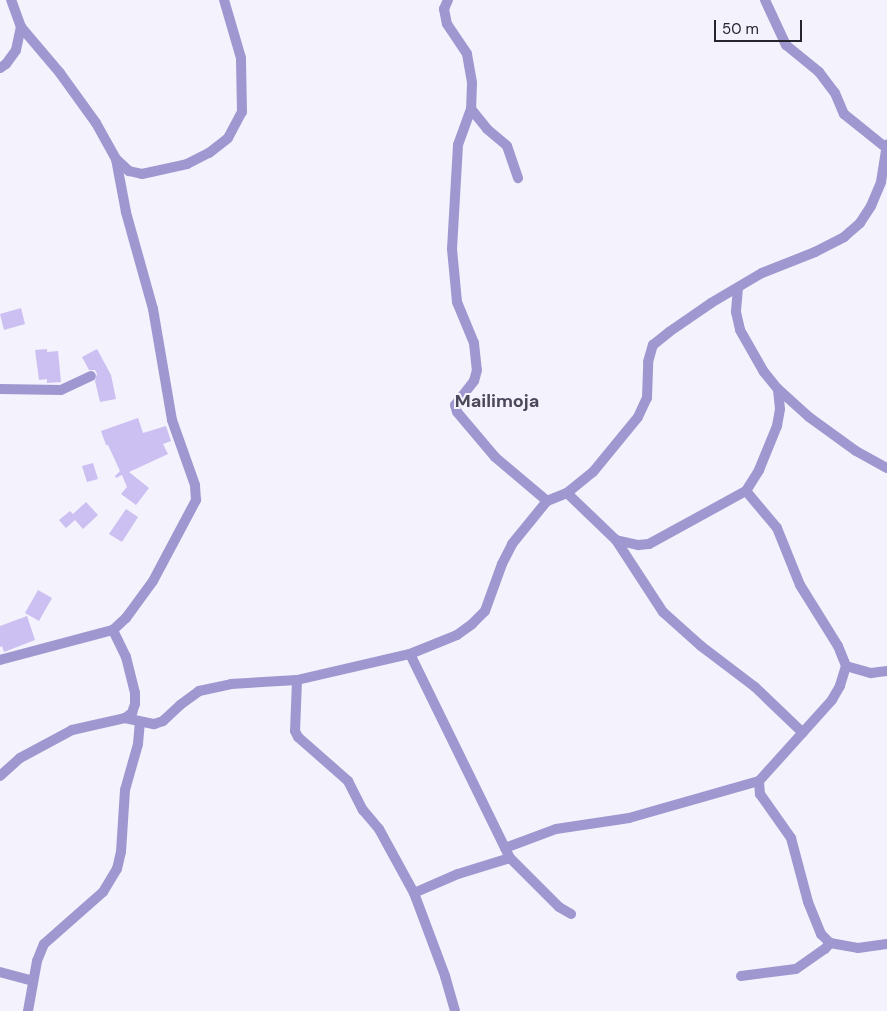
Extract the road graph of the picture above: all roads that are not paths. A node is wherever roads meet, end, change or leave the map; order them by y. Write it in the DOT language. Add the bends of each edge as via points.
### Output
graph roads {
  1 [pos="11,0"];
  2 [pos="224,0"];
  3 [pos="448,0"];
  4 [pos="766,0"];
  5 [pos="21,27"];
  6 [pos="0,68"];
  7 [pos="471,109"];
  8 [pos="886,146"];
  9 [pos="116,159"];
  10 [pos="518,178"];
  11 [pos="738,288"];
  12 [pos="91,376"];
  13 [pos="778,388"];
  14 [pos="0,389"];
  15 [pos="887,468"];
  16 [pos="746,491"];
  17 [pos="566,493"];
  18 [pos="547,501"];
  19 [pos="616,540"];
  20 [pos="113,630"];
  21 [pos="410,654"];
  22 [pos="0,660"];
  23 [pos="846,666"];
  24 [pos="887,671"];
  25 [pos="297,680"];
  26 [pos="125,718"];
  27 [pos="140,722"];
  28 [pos="154,724"];
  29 [pos="804,733"];
  30 [pos="138,744"];
  31 [pos="0,776"];
  32 [pos="759,781"];
  33 [pos="507,853"];
  34 [pos="414,893"];
  35 [pos="571,914"];
  36 [pos="830,943"];
  37 [pos="887,944"];
  38 [pos="0,972"];
  39 [pos="741,976"];
  40 [pos="33,981"];
  41 [pos="28,1011"];
  42 [pos="455,1011"];
  1 -- 5 [label="street"];
  2 -- 9 [label="street" via="241,58 242,112 228,138 187,164 142,174 129,171"];
  3 -- 7 [label="street" via="444,9 447,24 467,54 472,83"];
  4 -- 8 [label="street" via="786,45 819,72 835,93 844,114"];
  5 -- 6 [label="street" via="16,50"];
  5 -- 9 [label="street" via="96,123"];
  7 -- 10 [label="street" via="506,146"];
  7 -- 18 [label="street" via="458,145 452,249 457,302 474,343 477,370 474,381 455,405 495,457"];
  8 -- 11 [label="street" via="880,182 860,223 844,237 762,272"];
  9 -- 20 [label="street" via="126,212 153,310 172,420 195,485 196,500 152,581 126,618"];
  11 -- 13 [label="street" via="736,312 740,330 764,372"];
  11 -- 17 [label="street" via="704,308 653,346 648,362 647,398 638,417 592,472"];
  12 -- 14 [label="street" via="61,390"];
  13 -- 15 [label="street" via="809,417 856,451"];
  13 -- 16 [label="street" via="780,408 777,426 759,470"];
  16 -- 19 [label="street" via="649,544"];
  16 -- 23 [label="street" via="777,528 800,585 838,646"];
  17 -- 18 [label="street"];
  17 -- 19 [label="street"];
  18 -- 21 [label="street" via="512,544 485,611 457,635"];
  19 -- 29 [label="street" via="664,612 701,646 755,687"];
  20 -- 22 [label="street"];
  20 -- 26 [label="street" via="126,657 135,693 132,713"];
  21 -- 25 [label="street"];
  21 -- 33 [label="street"];
  23 -- 24 [label="street" via="871,673"];
  23 -- 29 [label="street" via="832,700"];
  25 -- 28 [label="street" via="231,684 199,692 163,721"];
  25 -- 34 [label="street" via="294,731 348,781"];
  26 -- 27 [label="street"];
  26 -- 31 [label="street" via="72,730 20,758"];
  27 -- 28 [label="street"];
  27 -- 30 [label="street"];
  28 -- 30 [label="street"];
  29 -- 32 [label="street"];
  30 -- 40 [label="street" via="125,790 117,869 103,892 44,944"];
  32 -- 33 [label="street" via="629,818 556,829"];
  32 -- 36 [label="street" via="760,794 791,838 808,902 821,934"];
  33 -- 34 [label="street"];
  33 -- 35 [label="street" via="559,907"];
  34 -- 42 [label="street"];
  36 -- 37 [label="street" via="858,948"];
  36 -- 39 [label="street" via="796,969"];
  38 -- 40 [label="street"];
  40 -- 41 [label="street"];
}
